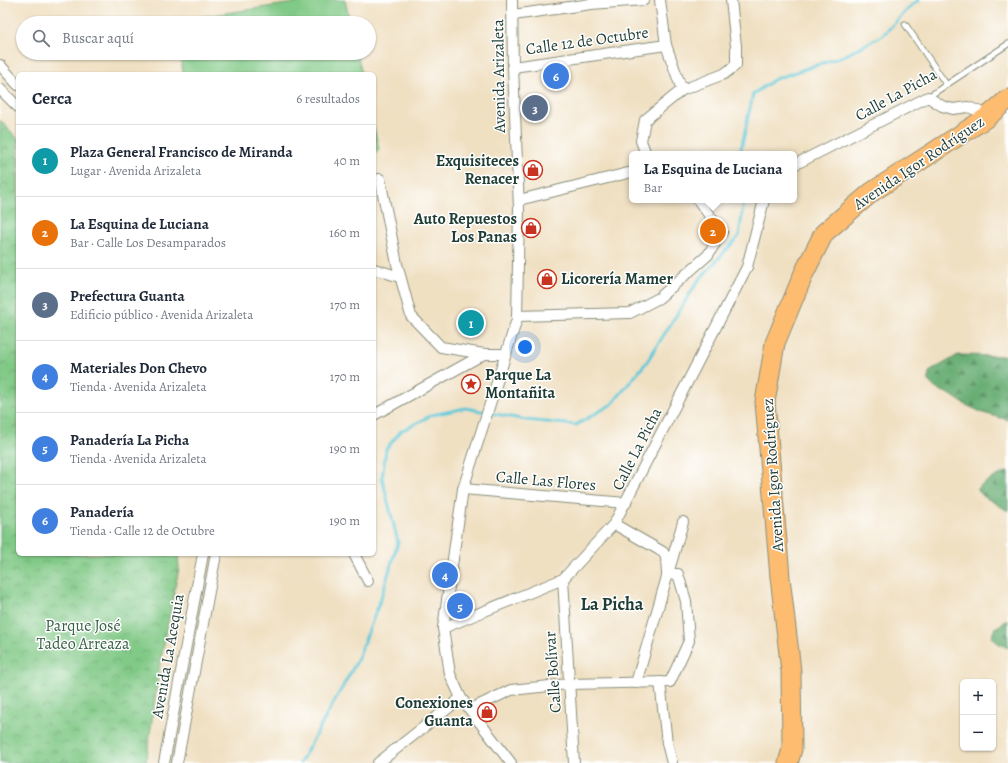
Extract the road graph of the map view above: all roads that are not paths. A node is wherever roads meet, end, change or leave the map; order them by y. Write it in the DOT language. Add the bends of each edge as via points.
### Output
graph roads {
  1 [pos="512,0"];
  2 [pos="644,0"];
  3 [pos="660,0"];
  4 [pos="731,0"];
  5 [pos="591,2"];
  6 [pos="513,15"];
  7 [pos="905,24"];
  8 [pos="1008,44"];
  9 [pos="666,45"];
  10 [pos="0,65"];
  11 [pos="513,67"];
  12 [pos="16,82"];
  13 [pos="946,84"];
  14 [pos="0,89"];
  15 [pos="682,90"];
  16 [pos="928,97"];
  17 [pos="1008,99"];
  18 [pos="16,105"];
  19 [pos="986,118"];
  20 [pos="645,151"];
  21 [pos="797,163"];
  22 [pos="629,173"];
  23 [pos="376,180"];
  24 [pos="518,200"];
  25 [pos="700,203"];
  26 [pos="763,203"];
  27 [pos="376,270"];
  28 [pos="400,277"];
  29 [pos="517,316"];
  30 [pos="484,354"];
  31 [pos="506,354"];
  32 [pos="376,414"];
  33 [pos="463,489"];
  34 [pos="626,503"];
  35 [pos="683,522"];
  36 [pos="614,524"];
  37 [pos="202,556"];
  38 [pos="216,556"];
  39 [pos="355,556"];
  40 [pos="667,574"];
  41 [pos="563,579"];
  42 [pos="368,581"];
  43 [pos="443,628"];
  44 [pos="660,682"];
  45 [pos="636,683"];
  46 [pos="569,684"];
  47 [pos="461,698"];
  48 [pos="471,709"];
  49 [pos="164,763"];
  50 [pos="178,763"];
  51 [pos="378,763"];
  52 [pos="511,763"];
  53 [pos="574,763"];
  54 [pos="672,763"];
  55 [pos="788,763"];
  1 -- 6 [label="street, Avenida Arizaleta"];
  2 -- 5 [label="street"];
  3 -- 9 [label="street"];
  4 -- 15 [label="street" via="736,65 724,74"];
  5 -- 6 [label="street"];
  6 -- 11 [label="street, Avenida Arizaleta"];
  7 -- 13 [label="lane"];
  8 -- 13 [label="lane, Calle La Picha"];
  9 -- 11 [label="street, Calle 12 de Octubre"];
  9 -- 15 [label="street"];
  10 -- 12 [label="street"];
  11 -- 24 [label="street, Avenida Arizaleta"];
  13 -- 16 [label="lane, Calle La Picha"];
  14 -- 18 [label="street"];
  15 -- 20 [label="street" via="645,120 641,141"];
  16 -- 19 [label="street" via="942,106 953,109 968,107 984,113"];
  16 -- 21 [label="street, Calle La Picha"];
  17 -- 19 [label="highway, Avenida Igor Rodríguez"];
  19 -- 55 [label="highway, Avenida Igor Rodríguez" via="872,192 824,233 775,343 765,402 791,671 792,749"];
  22 -- 24 [label="street"];
  23 -- 28 [label="street" via="380,179"];
  24 -- 29 [label="street, Avenida Arizaleta"];
  25 -- 29 [label="street" via="722,232 708,255 658,298 630,312"];
  26 -- 34 [label="street, Calle La Picha" via="747,267"];
  27 -- 28 [label="street"];
  28 -- 30 [label="street" via="411,316 440,347"];
  29 -- 31 [label="street, Avenida Arizaleta"];
  30 -- 31 [label="street"];
  30 -- 32 [label="street"];
  31 -- 33 [label="street, Avenida Arizaleta"];
  33 -- 34 [label="street, Calle Las Flores"];
  33 -- 43 [label="street"];
  34 -- 36 [label="street, Calle La Picha"];
  35 -- 40 [label="street"];
  36 -- 40 [label="street" via="663,552 666,557"];
  36 -- 41 [label="street, Calle La Picha"];
  37 -- 49 [label="street, Avenida La Acequia"];
  38 -- 50 [label="street, Avenida La Acequia"];
  39 -- 42 [label="street"];
  40 -- 44 [label="street" via="678,574 686,601 689,641 670,682"];
  40 -- 45 [label="street"];
  41 -- 43 [label="street, Calle La Picha"];
  41 -- 46 [label="street, Calle Bolívar"];
  43 -- 47 [label="street" via="450,674"];
  44 -- 45 [label="street"];
  44 -- 54 [label="street" via="667,743"];
  45 -- 46 [label="street"];
  46 -- 48 [label="street" via="511,690"];
  46 -- 53 [label="street, Calle Bolívar"];
  47 -- 48 [label="street"];
  47 -- 51 [label="street"];
  48 -- 52 [label="street"];
}
